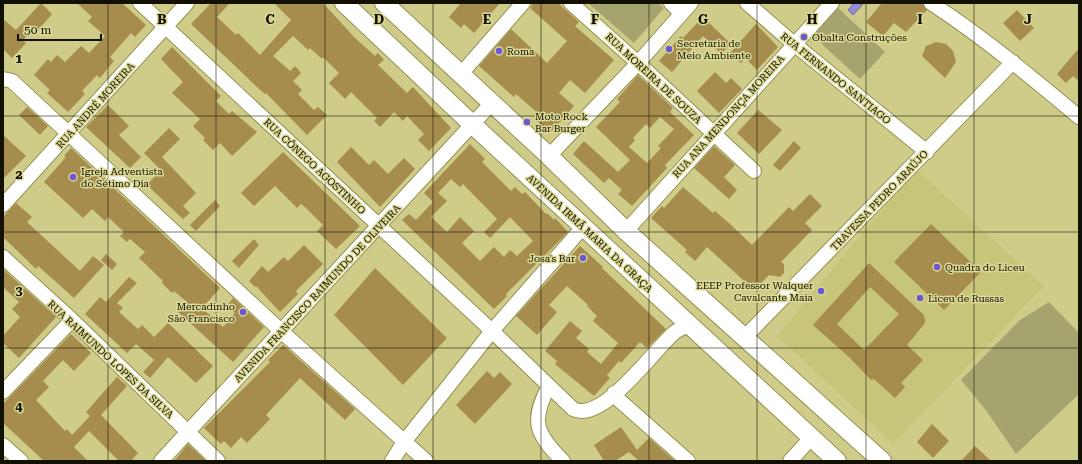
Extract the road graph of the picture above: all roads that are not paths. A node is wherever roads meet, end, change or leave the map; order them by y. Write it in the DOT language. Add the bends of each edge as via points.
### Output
graph roads {
  1 [pos="140,3"];
  2 [pos="187,3"];
  3 [pos="344,3"];
  4 [pos="384,3"];
  5 [pos="523,3"];
  6 [pos="571,3"];
  7 [pos="671,3"];
  8 [pos="747,3"];
  9 [pos="832,3"];
  10 [pos="931,3"];
  11 [pos="686,8"];
  12 [pos="166,26"];
  13 [pos="794,44"];
  14 [pos="638,62"];
  15 [pos="1014,62"];
  16 [pos="461,74"];
  17 [pos="3,79"];
  18 [pos="491,104"];
  19 [pos="1079,117"];
  20 [pos="473,125"];
  21 [pos="713,133"];
  22 [pos="68,135"];
  23 [pos="927,152"];
  24 [pos="549,156"];
  25 [pos="754,171"];
  26 [pos="3,206"];
  27 [pos="379,226"];
  28 [pos="584,226"];
  29 [pos="626,230"];
  30 [pos="3,258"];
  31 [pos="72,320"];
  32 [pos="689,324"];
  33 [pos="280,331"];
  34 [pos="492,331"];
  35 [pos="745,337"];
  36 [pos="549,386"];
  37 [pos="3,392"];
  38 [pos="614,393"];
  39 [pos="188,432"];
  40 [pos="811,438"];
  41 [pos="404,442"];
  42 [pos="3,445"];
  43 [pos="21,461"];
  44 [pos="161,461"];
  45 [pos="218,461"];
  46 [pos="392,461"];
  47 [pos="426,461"];
  48 [pos="563,461"];
  49 [pos="688,461"];
  50 [pos="790,461"];
  51 [pos="837,461"];
  52 [pos="882,461"];
  1 -- 12 [label="street, RUA CÔNEGO AGOSTINHO"];
  2 -- 12 [label="street, RUA ANDRÉ MOREIRA"];
  3 -- 20 [label="main road, AVENIDA IRMÃ MARIA DA GRAÇA"];
  4 -- 16 [label="main road"];
  5 -- 16 [label="street"];
  6 -- 14 [label="street, RUA MOREIRA DE SOUZA"];
  7 -- 11 [label="street"];
  8 -- 13 [label="street, RUA FERNANDO SANTIAGO"];
  9 -- 13 [label="street, RUA ANA MENDONÇA MOREIRA"];
  10 -- 15 [label="street"];
  11 -- 14 [label="street"];
  12 -- 22 [label="street, RUA ANDRÉ MOREIRA"];
  12 -- 27 [label="street, RUA CÔNEGO AGOSTINHO"];
  13 -- 21 [label="street, RUA ANA MENDONÇA MOREIRA"];
  13 -- 23 [label="street, RUA FERNANDO SANTIAGO"];
  14 -- 21 [label="street, RUA MOREIRA DE SOUZA"];
  14 -- 24 [label="street"];
  15 -- 19 [label="street"];
  15 -- 23 [label="street, TRAVESSA PEDRO ARAÚJO"];
  16 -- 18 [label="main road"];
  17 -- 22 [label="street" via="12,81"];
  18 -- 20 [label="street, AVENIDA FRANCISCO RAIMUNDO DE OLIVEIRA"];
  18 -- 24 [label="main road"];
  20 -- 27 [label="street, AVENIDA FRANCISCO RAIMUNDO DE OLIVEIRA"];
  20 -- 28 [label="main road, AVENIDA IRMÃ MARIA DA GRAÇA"];
  21 -- 25 [label="street, RUA MOREIRA DE SOUZA"];
  21 -- 29 [label="street, RUA ANA MENDONÇA MOREIRA"];
  22 -- 26 [label="street, RUA ANDRÉ MOREIRA"];
  22 -- 33 [label="street"];
  23 -- 35 [label="street, TRAVESSA PEDRO ARAÚJO"];
  24 -- 29 [label="main road"];
  27 -- 33 [label="street, AVENIDA FRANCISCO RAIMUNDO DE OLIVEIRA"];
  27 -- 34 [label="street, RUA CÔNEGO AGOSTINHO"];
  28 -- 32 [label="main road, AVENIDA IRMÃ MARIA DA GRAÇA"];
  28 -- 34 [label="street"];
  29 -- 35 [label="main road"];
  30 -- 31 [label="street, RUA RAIMUNDO LOPES DA SILVA"];
  31 -- 37 [label="street"];
  31 -- 39 [label="street, RUA RAIMUNDO LOPES DA SILVA"];
  32 -- 38 [label="street" via="676,331 654,356"];
  32 -- 40 [label="main road, AVENIDA IRMÃ MARIA DA GRAÇA"];
  33 -- 39 [label="street, AVENIDA FRANCISCO RAIMUNDO DE OLIVEIRA"];
  33 -- 41 [label="street"];
  34 -- 36 [label="street, RUA CÔNEGO AGOSTINHO"];
  34 -- 41 [label="street"];
  35 -- 52 [label="main road"];
  36 -- 38 [label="street, RUA CÔNEGO AGOSTINHO" via="577,411 588,410 604,403"];
  36 -- 48 [label="street" via="539,404 537,418 540,431 550,448"];
  38 -- 49 [label="street"];
  39 -- 44 [label="street, AVENIDA FRANCISCO RAIMUNDO DE OLIVEIRA"];
  39 -- 45 [label="street, RUA RAIMUNDO LOPES DA SILVA"];
  40 -- 50 [label="street"];
  40 -- 51 [label="main road, AVENIDA IRMÃ MARIA DA GRAÇA"];
  41 -- 46 [label="street"];
  41 -- 47 [label="street"];
  42 -- 43 [label="street"];
}
